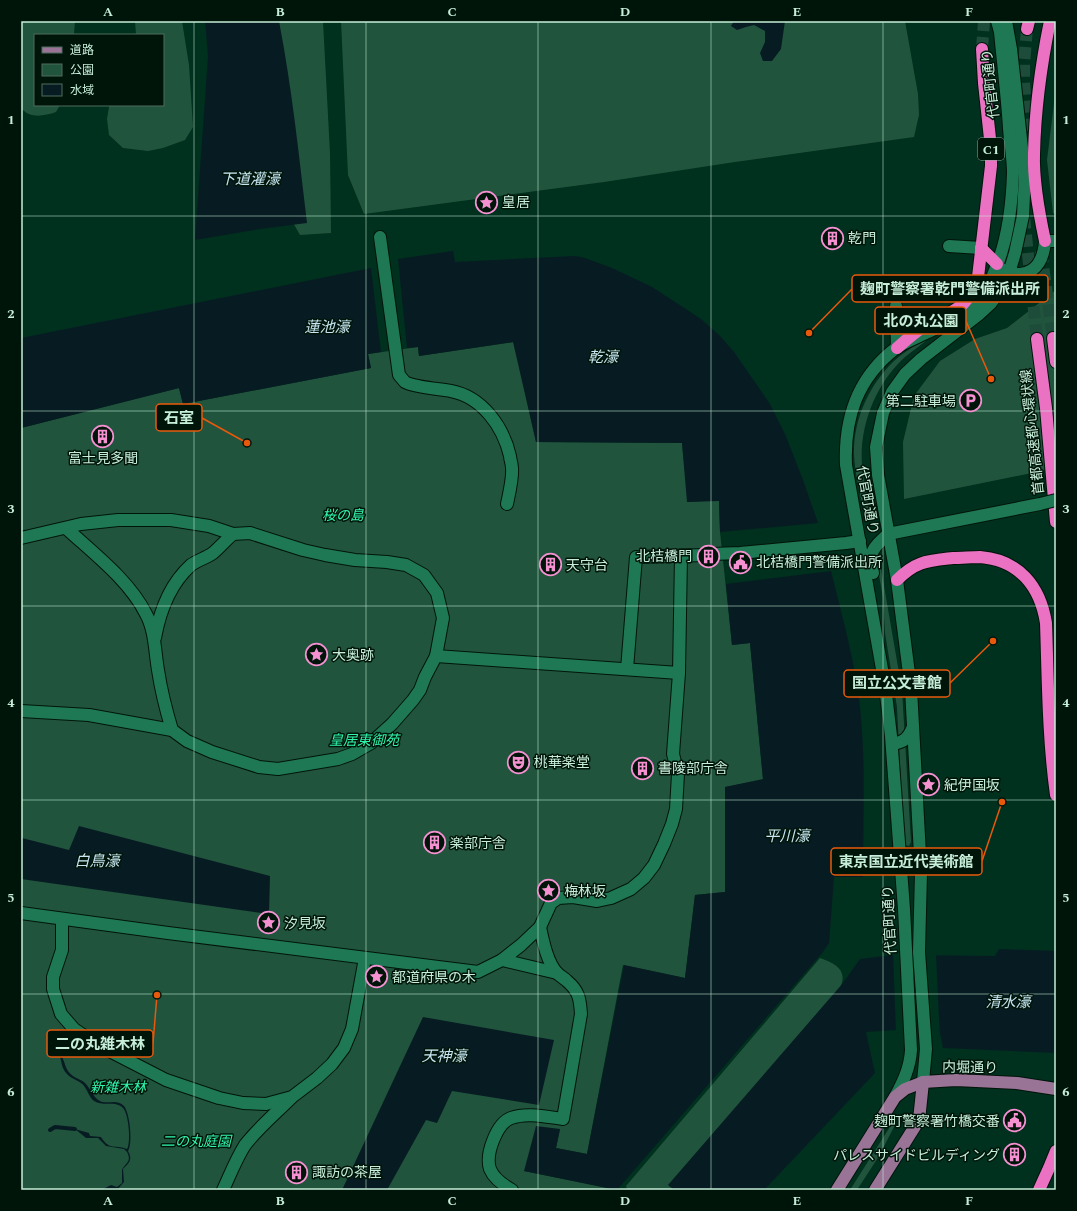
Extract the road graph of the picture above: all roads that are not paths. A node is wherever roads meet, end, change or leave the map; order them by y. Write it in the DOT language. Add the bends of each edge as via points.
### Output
graph roads {
  1 [pos="997,21"];
  2 [pos="1006,21"];
  3 [pos="1050,21"];
  4 [pos="982,49"];
  5 [pos="380,237"];
  6 [pos="1050,241"];
  7 [pos="949,246"];
  8 [pos="981,248"];
  9 [pos="997,264"];
  10 [pos="1009,273"];
  11 [pos="896,306"];
  12 [pos="1053,338"];
  13 [pos="1037,339"];
  14 [pos="897,348"];
  15 [pos="1056,362"];
  16 [pos="1056,500"];
  17 [pos="507,504"];
  18 [pos="1056,522"];
  19 [pos="66,528"];
  20 [pos="233,534"];
  21 [pos="888,534"];
  22 [pos="21,538"];
  23 [pos="860,541"];
  24 [pos="681,556"];
  25 [pos="897,580"];
  26 [pos="876,631"];
  27 [pos="154,641"];
  28 [pos="436,656"];
  29 [pos="627,669"];
  30 [pos="679,674"];
  31 [pos="21,711"];
  32 [pos="913,727"];
  33 [pos="172,730"];
  34 [pos="892,744"];
  35 [pos="1056,795"];
  36 [pos="21,913"];
  37 [pos="62,919"];
  38 [pos="540,927"];
  39 [pos="365,958"];
  40 [pos="502,960"];
  41 [pos="557,973"];
  42 [pos="1056,1081"];
  43 [pos="923,1082"];
  44 [pos="1017,1083"];
  45 [pos="1056,1089"];
  46 [pos="292,1097"];
  47 [pos="895,1097"];
  48 [pos="1056,1147"];
  49 [pos="1056,1150"];
  50 [pos="1056,1172"];
  51 [pos="223,1190"];
  52 [pos="512,1190"];
  53 [pos="837,1190"];
  54 [pos="875,1190"];
  55 [pos="1033,1190"];
  56 [pos="1039,1190"];
  57 [pos="1046,1190"];
  1 -- 9 [label="street, 代官町通り" via="1013,172 1010,214"];
  2 -- 10 [label="street, 代官町通り" via="1026,175 1020,232"];
  3 -- 6 [label="highway" via="1038,97 1034,155 1037,202"];
  4 -- 8 [label="highway, C1" via="992,148"];
  5 -- 17 [label="street" via="399,375 406,382 462,395 482,406 492,417 507,444 512,468"];
  6 -- 10 [label="street" via="1038,265 1018,275"];
  7 -- 8 [label="street"];
  8 -- 9 [label="highway"];
  8 -- 14 [label="highway, C1" via="978,277 969,298 963,305 925,326"];
  9 -- 10 [label="street"];
  9 -- 14 [label="street, 代官町通り" via="984,295 965,314"];
  10 -- 21 [label="street, 代官町通り" via="991,302 921,359 905,374 892,392 883,413 876,447"];
  11 -- 14 [label="street"];
  12 -- 15 [label="highway"];
  13 -- 18 [label="highway, 首都高速都心環状線"];
  14 -- 23 [label="street, 代官町通り" via="869,375 858,393 847,431 846,465"];
  16 -- 21 [label="street, bridge"];
  19 -- 20 [label="street" via="118,520 170,520 209,526"];
  19 -- 22 [label="street"];
  19 -- 27 [label="street" via="130,589 147,614"];
  20 -- 27 [label="street" via="180,576 158,618"];
  20 -- 28 [label="street" via="250,533 325,555 406,565 424,575 437,593 443,618"];
  21 -- 25 [label="street, 代官町通り"];
  21 -- 26 [label="street" via="876,545 871,561"];
  23 -- 24 [label="street"];
  23 -- 26 [label="street, 代官町通り"];
  24 -- 29 [label="street" via="636,557"];
  24 -- 30 [label="street"];
  25 -- 32 [label="street, 代官町通り" via="911,689"];
  25 -- 35 [label="highway" via="921,562 981,557 1005,563 1026,577 1033,586 1040,597 1046,623 1049,727"];
  26 -- 34 [label="street, 代官町通り"];
  27 -- 33 [label="street"];
  28 -- 29 [label="street"];
  28 -- 33 [label="street" via="420,690 392,724 371,743 338,759 278,769 258,767 212,752 187,741"];
  29 -- 30 [label="street"];
  30 -- 38 [label="street" via="673,754 678,774 676,809 654,865 631,889 610,898 597,901 573,897 558,898 551,903"];
  31 -- 33 [label="street" via="90,715"];
  32 -- 34 [label="street" via="908,737 900,743"];
  32 -- 43 [label="street, 代官町通り" via="921,872 919,952 926,1050"];
  34 -- 47 [label="street, 代官町通り" via="911,1050 908,1071"];
  36 -- 37 [label="street"];
  37 -- 39 [label="street"];
  37 -- 46 [label="street" via="62,950 53,976 53,989 61,1014 74,1029 96,1044 166,1080 194,1090 243,1103 266,1104"];
  38 -- 40 [label="street"];
  38 -- 41 [label="street" via="549,960"];
  39 -- 40 [label="street" via="478,972"];
  39 -- 46 [label="street" via="352,1029 344,1048 332,1064"];
  40 -- 41 [label="street"];
  41 -- 52 [label="street" via="574,987 579,997 581,1014 563,1119 520,1116 503,1123 491,1148 490,1168 498,1180"];
  42 -- 44 [label="main road, 内堀通り"];
  43 -- 44 [label="main road, 内堀通り" via="956,1080"];
  43 -- 47 [label="main road, 内堀通り" via="905,1089"];
  43 -- 54 [label="main road, 内堀通り" via="919,1120"];
  44 -- 45 [label="main road, 内堀通り"];
  46 -- 51 [label="street" via="244,1146"];
  47 -- 53 [label="main road, 内堀通り"];
  48 -- 55 [label="street"];
  49 -- 56 [label="highway"];
  50 -- 57 [label="highway"];
}
